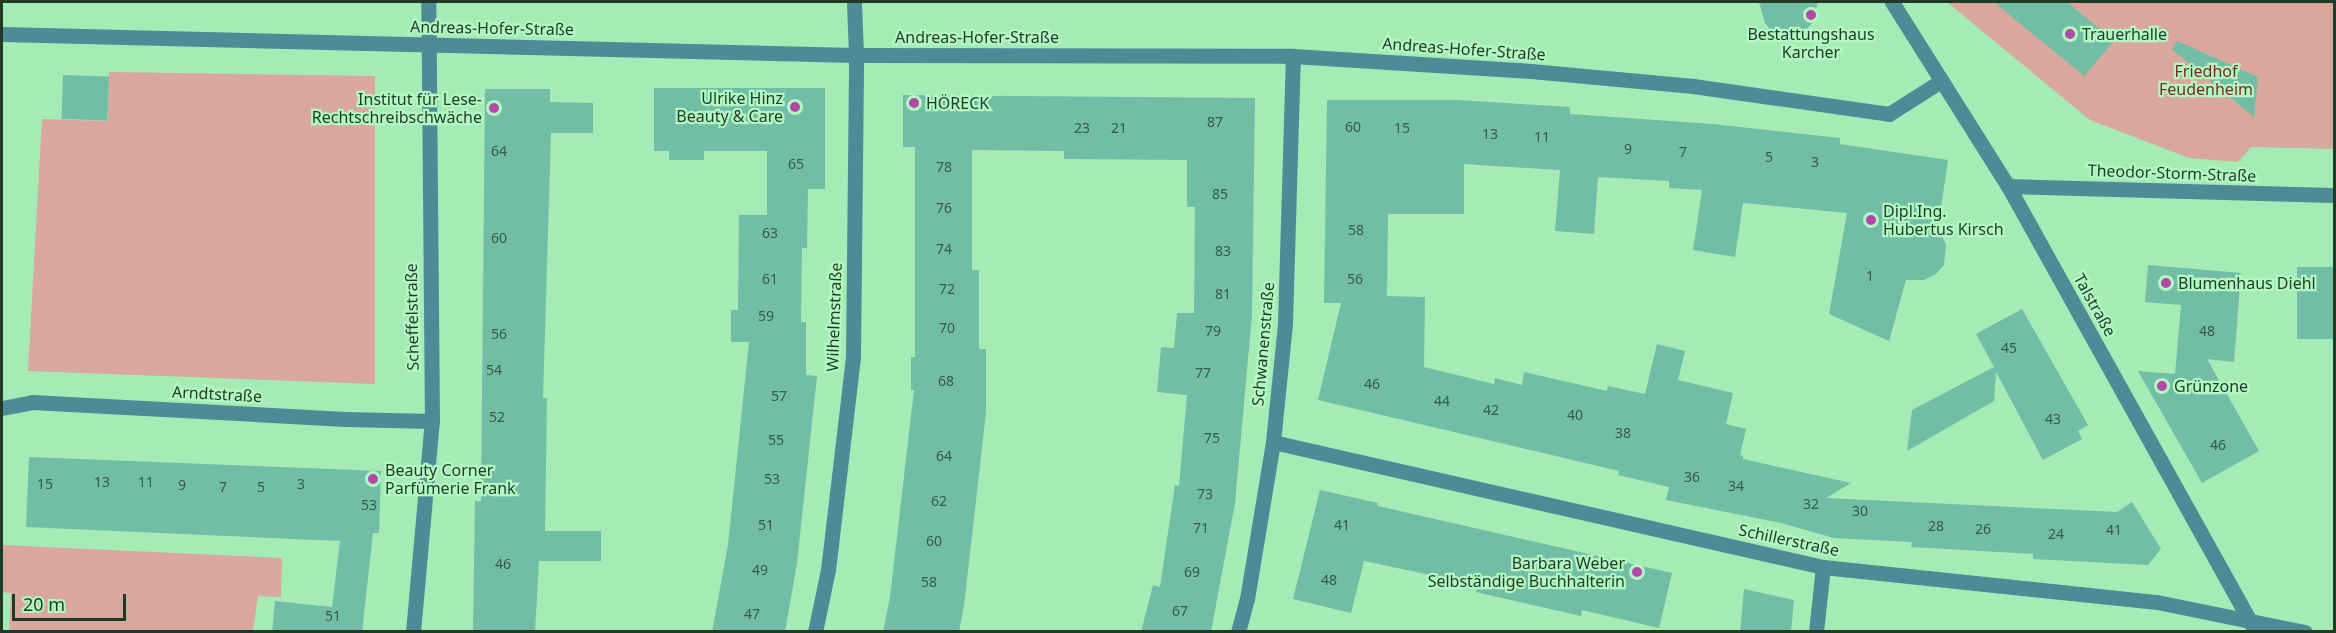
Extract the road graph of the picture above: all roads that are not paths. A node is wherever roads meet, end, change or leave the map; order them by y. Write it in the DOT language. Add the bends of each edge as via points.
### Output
graph roads {
  1 [pos="428,2"];
  2 [pos="854,2"];
  3 [pos="1892,2"];
  4 [pos="2,34"];
  5 [pos="428,44"];
  6 [pos="856,55"];
  7 [pos="1293,56"];
  8 [pos="1941,81"];
  9 [pos="2008,186"];
  10 [pos="2334,195"];
  11 [pos="2,408"];
  12 [pos="432,421"];
  13 [pos="1273,442"];
  14 [pos="1823,567"];
  15 [pos="2253,626"];
  16 [pos="413,632"];
  17 [pos="815,632"];
  18 [pos="1238,632"];
  19 [pos="1816,632"];
  20 [pos="2305,632"];
  1 -- 5 [label="street, Scheffelstraße"];
  2 -- 6 [label="street, Wilhelmstraße"];
  3 -- 8 [label="street, Talstraße"];
  4 -- 5 [label="street, Andreas-Hofer-Straße"];
  5 -- 6 [label="street, Andreas-Hofer-Straße"];
  5 -- 12 [label="street, Scheffelstraße"];
  6 -- 7 [label="street, Andreas-Hofer-Straße"];
  6 -- 17 [label="street, Wilhelmstraße" via="853,357 828,570"];
  7 -- 8 [label="street, Andreas-Hofer-Straße" via="1693,86 1889,114"];
  7 -- 13 [label="street, Schwanenstraße" via="1286,323"];
  8 -- 9 [label="street, Talstraße"];
  9 -- 10 [label="street, Theodor-Storm-Straße"];
  9 -- 15 [label="street, Talstraße"];
  11 -- 12 [label="street, Arndtstraße" via="32,402"];
  12 -- 16 [label="street, Scheffelstraße"];
  13 -- 14 [label="street, Schillerstraße"];
  13 -- 18 [label="street, Schwanenstraße"];
  14 -- 15 [label="street, Schillerstraße" via="2157,602"];
  14 -- 19 [label="street"];
  15 -- 20 [label="street, Schillerstraße"];
}
